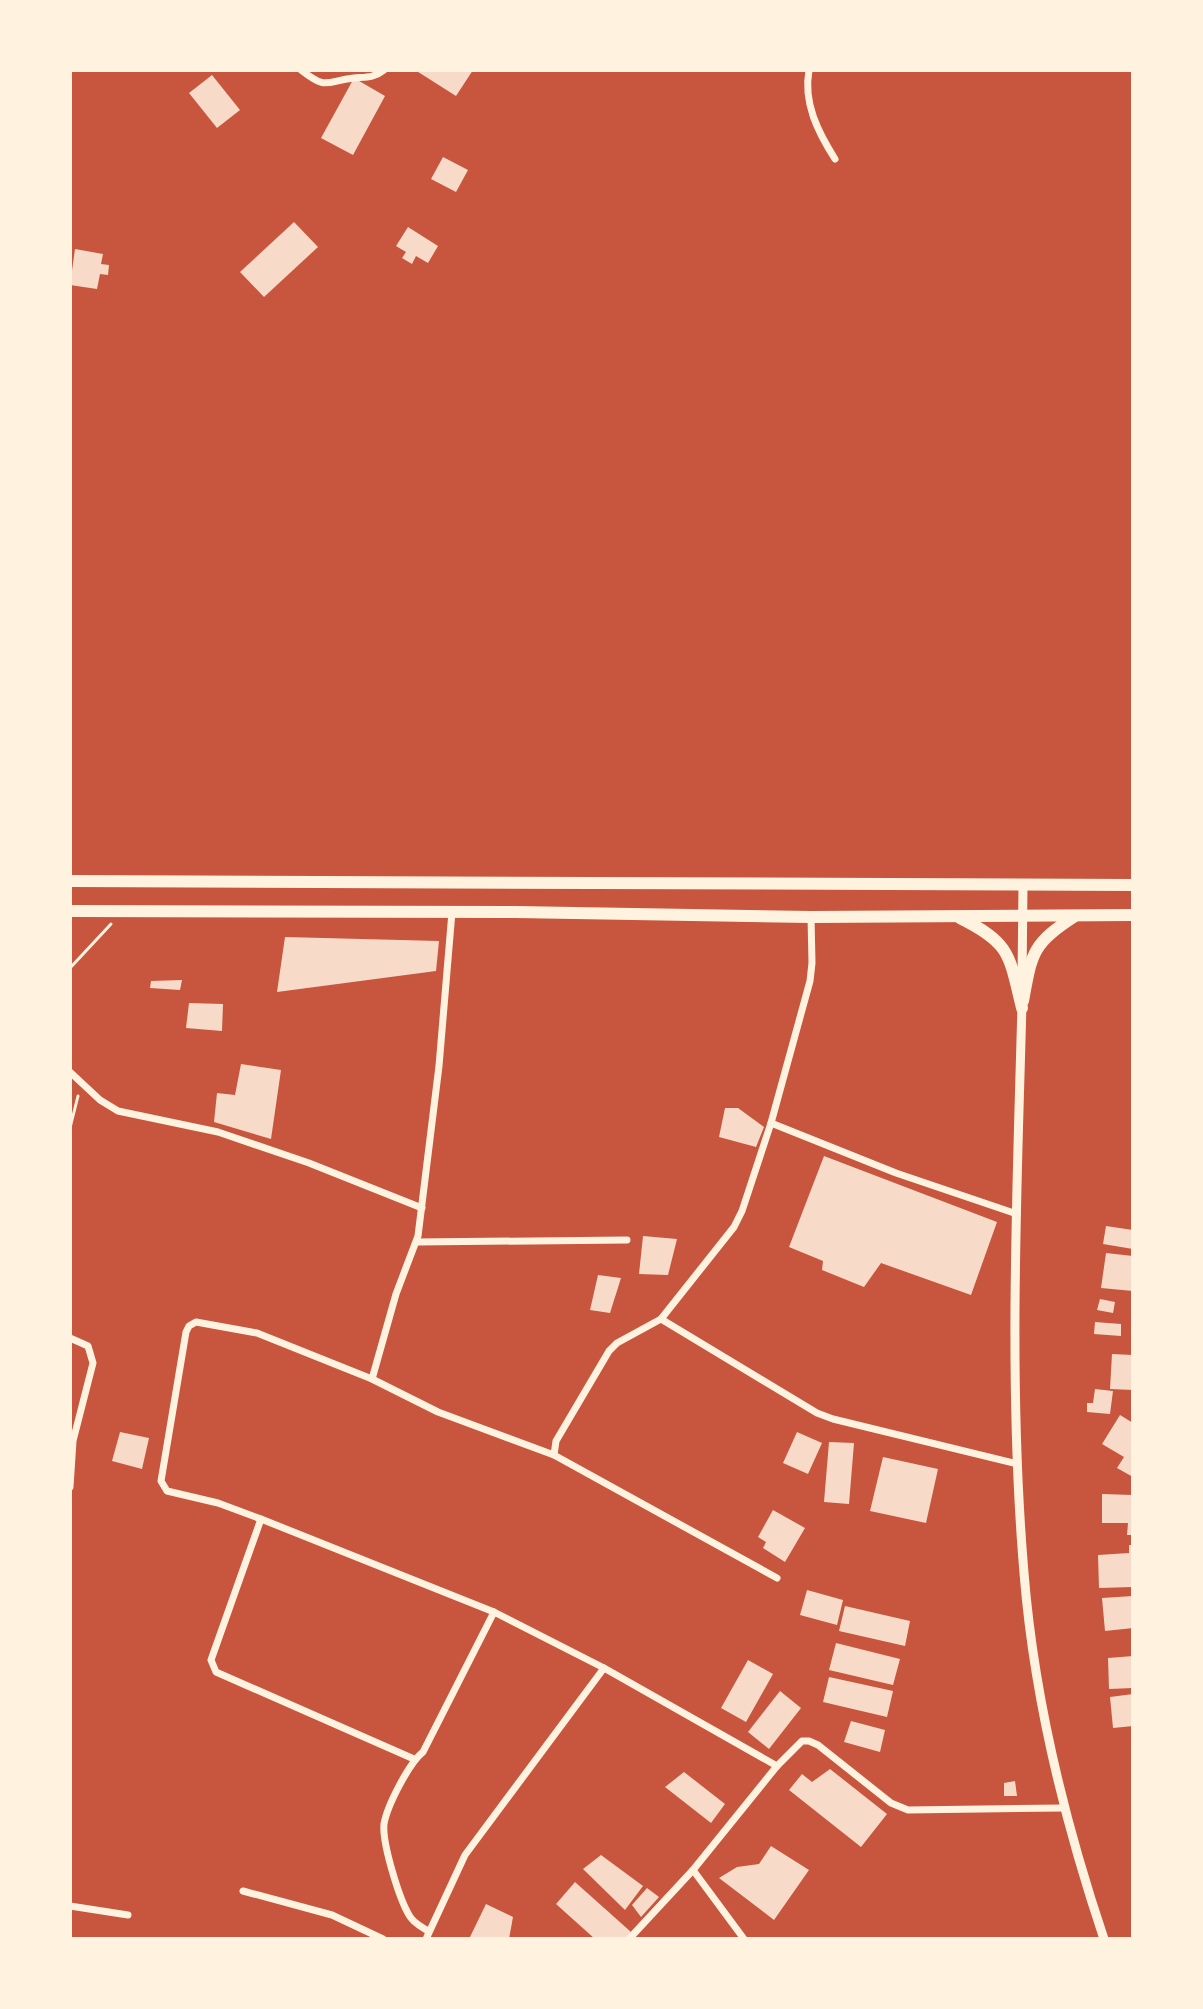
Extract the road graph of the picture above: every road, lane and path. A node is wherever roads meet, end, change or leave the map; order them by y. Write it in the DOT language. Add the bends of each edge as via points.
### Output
graph roads {
  1 [pos="301,70"];
  2 [pos="384,70"];
  3 [pos="809,70"];
  4 [pos="835,159"];
  5 [pos="70,881"];
  6 [pos="1023,884"];
  7 [pos="1133,885"];
  8 [pos="70,911"];
  9 [pos="123,911"];
  10 [pos="452,912"];
  11 [pos="1024,915"];
  12 [pos="1133,915"];
  13 [pos="957,916"];
  14 [pos="1076,916"];
  15 [pos="811,917"];
  16 [pos="70,968"];
  17 [pos="1022,1008"];
  18 [pos="70,1072"];
  19 [pos="81,1083"];
  20 [pos="771,1123"];
  21 [pos="70,1128"];
  22 [pos="422,1208"];
  23 [pos="1017,1214"];
  24 [pos="627,1240"];
  25 [pos="417,1242"];
  26 [pos="661,1319"];
  27 [pos="70,1338"];
  28 [pos="372,1379"];
  29 [pos="554,1455"];
  30 [pos="1018,1464"];
  31 [pos="70,1487"];
  32 [pos="261,1519"];
  33 [pos="777,1578"];
  34 [pos="494,1612"];
  35 [pos="604,1668"];
  36 [pos="414,1759"];
  37 [pos="777,1766"];
  38 [pos="1063,1808"];
  39 [pos="693,1870"];
  40 [pos="243,1891"];
  41 [pos="70,1906"];
  42 [pos="128,1915"];
  43 [pos="427,1935"];
  44 [pos="383,1939"];
  45 [pos="629,1939"];
  46 [pos="744,1939"];
  47 [pos="1104,1939"];
  1 -- 2 [label="street" via="329,85 367,79"];
  3 -- 4 [label="street" via="809,105"];
  5 -- 6 [label="main road"];
  6 -- 7 [label="main road"];
  6 -- 11 [label="street"];
  8 -- 9 [label="main road"];
  9 -- 10 [label="main road"];
  9 -- 16 [label="path"];
  10 -- 15 [label="main road"];
  10 -- 22 [label="street"];
  11 -- 13 [label="main road"];
  11 -- 14 [label="main road"];
  11 -- 17 [label="street"];
  12 -- 14 [label="main road"];
  13 -- 15 [label="main road"];
  13 -- 17 [label="main road" via="991,934 1007,952"];
  14 -- 17 [label="main road" via="1049,933 1033,952"];
  15 -- 20 [label="street" via="810,981"];
  17 -- 23 [label="street"];
  18 -- 19 [label="street"];
  19 -- 21 [label="path"];
  19 -- 22 [label="street" via="118,1111 218,1132"];
  20 -- 23 [label="street"];
  20 -- 26 [label="street" via="738,1220"];
  22 -- 25 [label="street"];
  23 -- 30 [label="street"];
  24 -- 25 [label="street"];
  25 -- 28 [label="street"];
  26 -- 29 [label="street" via="609,1351 556,1441"];
  26 -- 30 [label="street" via="817,1413"];
  27 -- 31 [label="street" via="88,1346 93,1363 73,1441"];
  28 -- 29 [label="street" via="438,1412"];
  28 -- 32 [label="street" via="257,1333 196,1322 189,1326 163,1487"];
  29 -- 33 [label="street"];
  30 -- 38 [label="street" via="1024,1575"];
  32 -- 34 [label="street"];
  32 -- 36 [label="street" via="211,1660 216,1672"];
  34 -- 35 [label="street"];
  34 -- 36 [label="street" via="423,1752"];
  35 -- 37 [label="street"];
  35 -- 43 [label="street" via="465,1855"];
  36 -- 43 [label="street" via="386,1815 384,1835 409,1916"];
  37 -- 38 [label="street" via="802,1741 809,1741 901,1808"];
  37 -- 39 [label="street"];
  38 -- 47 [label="street"];
  39 -- 45 [label="street"];
  39 -- 46 [label="street"];
  40 -- 44 [label="street" via="332,1915"];
  41 -- 42 [label="street"];
}
